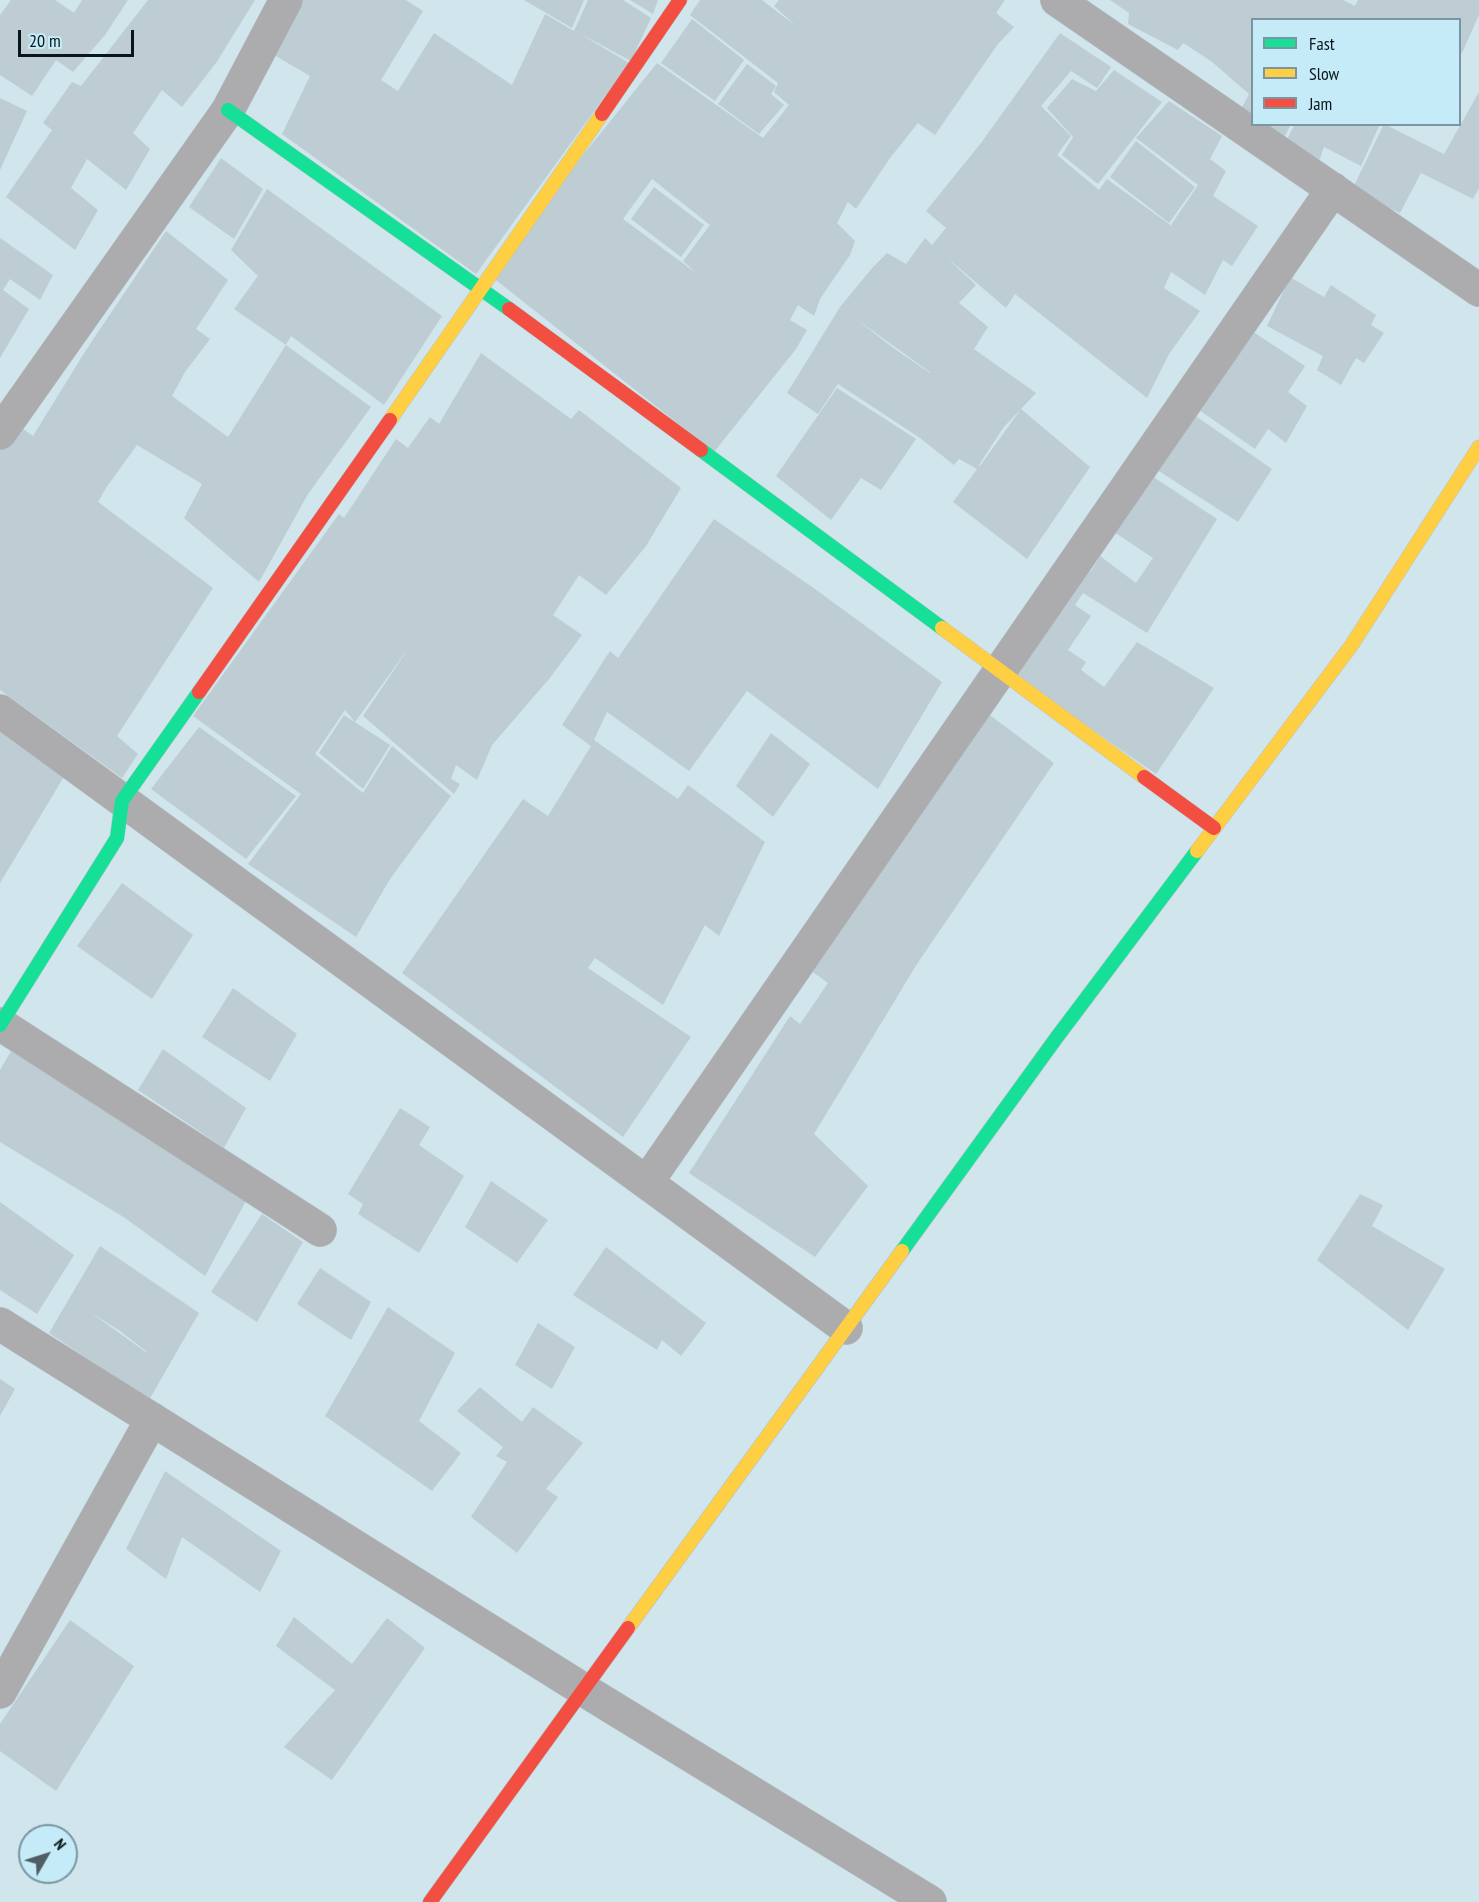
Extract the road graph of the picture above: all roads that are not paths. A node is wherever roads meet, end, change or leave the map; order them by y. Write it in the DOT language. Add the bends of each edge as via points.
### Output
graph roads {
  1 [pos="286,0"];
  2 [pos="680,0"];
  3 [pos="1057,0"];
  4 [pos="228,110"];
  5 [pos="1333,189"];
  6 [pos="482,289"];
  7 [pos="1479,290"];
  8 [pos="0,433"];
  9 [pos="1479,447"];
  10 [pos="1000,672"];
  11 [pos="0,711"];
  12 [pos="122,801"];
  13 [pos="1214,828"];
  14 [pos="0,1024"];
  15 [pos="647,1182"];
  16 [pos="320,1230"];
  17 [pos="0,1324"];
  18 [pos="846,1328"];
  19 [pos="152,1419"];
  20 [pos="584,1690"];
  21 [pos="0,1692"];
  22 [pos="430,1902"];
  23 [pos="930,1902"];
  1 -- 4 [label="street"];
  2 -- 6 [label="street"];
  3 -- 5 [label="street"];
  4 -- 6 [label="street"];
  4 -- 8 [label="street"];
  5 -- 7 [label="street"];
  5 -- 10 [label="street"];
  6 -- 10 [label="street"];
  6 -- 12 [label="street"];
  9 -- 13 [label="street" via="1351,646"];
  10 -- 13 [label="street"];
  10 -- 15 [label="street"];
  11 -- 12 [label="street"];
  12 -- 14 [label="street" via="117,838"];
  12 -- 15 [label="street"];
  13 -- 18 [label="street"];
  14 -- 16 [label="street"];
  15 -- 18 [label="street"];
  17 -- 19 [label="street"];
  18 -- 20 [label="street"];
  19 -- 20 [label="street"];
  19 -- 21 [label="street"];
  20 -- 22 [label="street"];
  20 -- 23 [label="street"];
}
